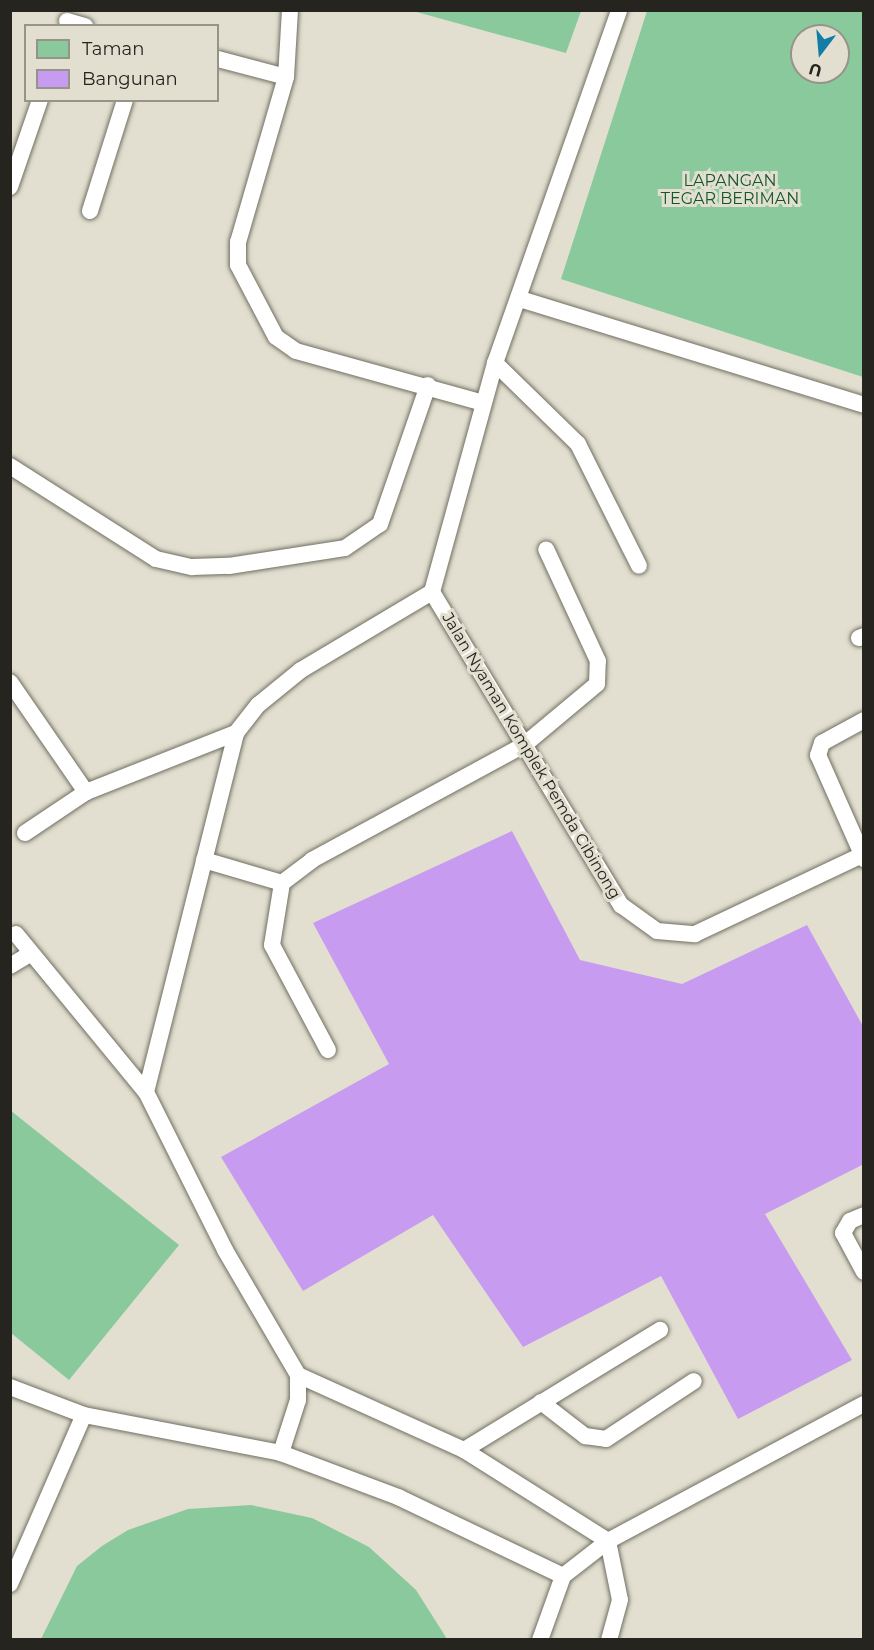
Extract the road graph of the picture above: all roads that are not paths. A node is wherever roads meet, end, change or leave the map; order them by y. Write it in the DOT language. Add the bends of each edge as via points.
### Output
graph roads {
  1 [pos="290,10"];
  2 [pos="619,10"];
  3 [pos="219,59"];
  4 [pos="286,77"];
  5 [pos="39,102"];
  6 [pos="124,102"];
  7 [pos="10,187"];
  8 [pos="90,211"];
  9 [pos="520,299"];
  10 [pos="495,363"];
  11 [pos="428,385"];
  12 [pos="483,403"];
  13 [pos="864,405"];
  14 [pos="10,466"];
  15 [pos="546,549"];
  16 [pos="639,566"];
  17 [pos="432,592"];
  18 [pos="10,682"];
  19 [pos="864,720"];
  20 [pos="236,733"];
  21 [pos="524,745"];
  22 [pos="86,792"];
  23 [pos="25,833"];
  24 [pos="863,856"];
  25 [pos="204,860"];
  26 [pos="282,883"];
  27 [pos="16,934"];
  28 [pos="28,955"];
  29 [pos="10,966"];
  30 [pos="328,1050"];
  31 [pos="146,1092"];
  32 [pos="864,1215"];
  33 [pos="864,1272"];
  34 [pos="660,1330"];
  35 [pos="298,1375"];
  36 [pos="693,1381"];
  37 [pos="10,1387"];
  38 [pos="542,1402"];
  39 [pos="864,1404"];
  40 [pos="84,1415"];
  41 [pos="464,1450"];
  42 [pos="281,1453"];
  43 [pos="609,1541"];
  44 [pos="563,1576"];
  45 [pos="10,1584"];
  46 [pos="540,1640"];
  47 [pos="609,1640"];
  1 -- 4 [label="lane"];
  2 -- 9 [label="lane"];
  3 -- 4 [label="lane"];
  4 -- 11 [label="lane" via="238,242 238,265 276,338 296,351"];
  5 -- 7 [label="lane"];
  6 -- 8 [label="lane"];
  9 -- 10 [label="lane"];
  9 -- 13 [label="lane"];
  10 -- 12 [label="lane"];
  10 -- 16 [label="lane" via="578,444"];
  11 -- 12 [label="lane"];
  11 -- 14 [label="lane" via="380,524 345,548 229,566 192,567 156,559"];
  12 -- 17 [label="lane"];
  15 -- 21 [label="lane" via="602,673 597,684"];
  17 -- 20 [label="lane" via="301,670 258,705"];
  17 -- 21 [label="lane, Jalan Nyaman Komplek Pemda Cibinong"];
  18 -- 22 [label="lane"];
  19 -- 24 [label="lane" via="822,743 818,755"];
  20 -- 22 [label="lane"];
  20 -- 25 [label="lane"];
  21 -- 24 [label="lane, Jalan Nyaman Komplek Pemda Cibinong" via="621,905 657,931 695,934"];
  21 -- 26 [label="lane" via="312,860"];
  22 -- 23 [label="lane"];
  25 -- 26 [label="lane"];
  25 -- 31 [label="lane"];
  26 -- 30 [label="lane" via="272,945"];
  27 -- 28 [label="lane"];
  28 -- 29 [label="lane"];
  28 -- 31 [label="lane"];
  31 -- 35 [label="lane" via="225,1250"];
  32 -- 33 [label="lane" via="850,1221 843,1233"];
  34 -- 38 [label="lane"];
  35 -- 41 [label="lane"];
  35 -- 42 [label="lane" via="298,1400"];
  36 -- 38 [label="lane" via="606,1439 585,1436"];
  37 -- 40 [label="lane"];
  38 -- 41 [label="lane"];
  39 -- 43 [label="lane"];
  40 -- 42 [label="lane"];
  40 -- 45 [label="lane"];
  41 -- 43 [label="lane"];
  42 -- 44 [label="lane" via="398,1497"];
  43 -- 44 [label="lane"];
  43 -- 47 [label="lane" via="621,1600"];
  44 -- 46 [label="lane"];
}
